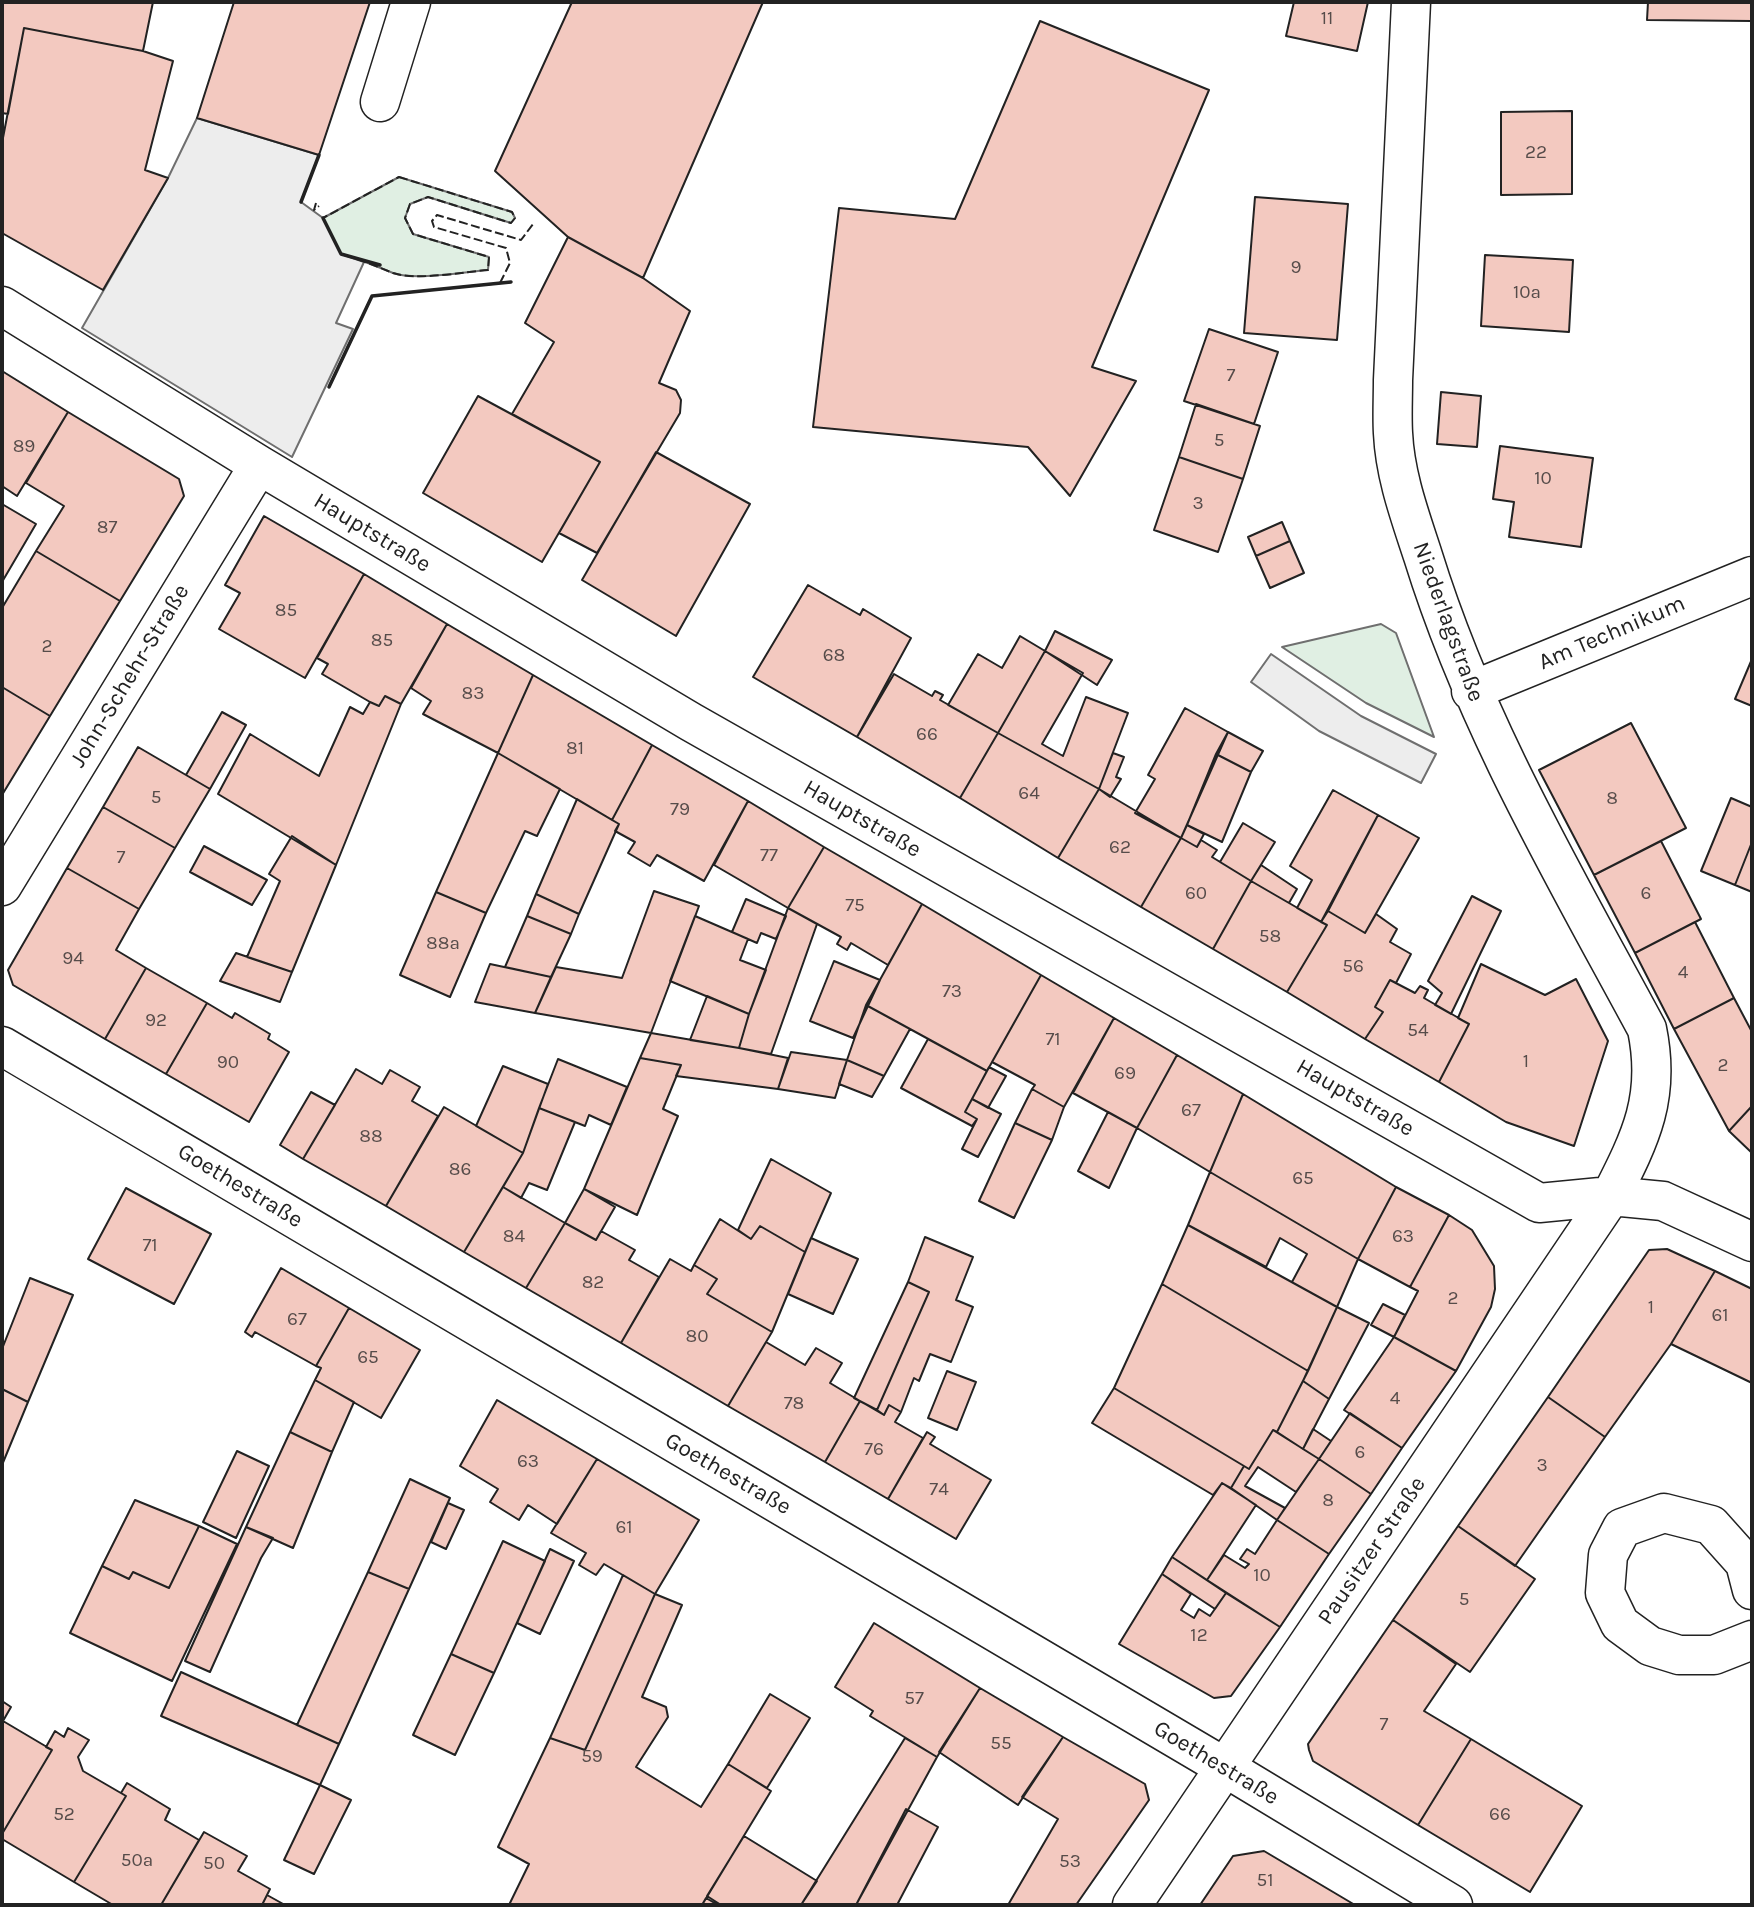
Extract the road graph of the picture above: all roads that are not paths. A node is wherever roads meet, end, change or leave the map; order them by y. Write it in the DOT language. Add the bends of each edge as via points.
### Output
graph roads {
  1 [pos="411,2"];
  2 [pos="1410,2"];
  3 [pos="380,102"];
  4 [pos="2,306"];
  5 [pos="259,465"];
  6 [pos="1752,576"];
  7 [pos="1471,691"];
  8 [pos="2,886"];
  9 [pos="2,1046"];
  10 [pos="1611,1196"];
  11 [pos="1752,1242"];
  12 [pos="1752,1590"];
  13 [pos="1752,1640"];
  14 [pos="1226,1768"];
  15 [pos="1132,1905"];
  16 [pos="1452,1905"];
  1 -- 3 [label="street"];
  2 -- 7 [label="street, Niederlagstraße" via="1393,435 1401,488"];
  4 -- 5 [label="street, Hauptstraße"];
  5 -- 8 [label="street, John-Schehr-Straße"];
  5 -- 10 [label="street, Hauptstraße" via="691,722 1539,1203"];
  6 -- 7 [label="street, Am Technikum"];
  7 -- 10 [label="street, Niederlagstraße" via="1521,795 1647,1029 1653,1059 1648,1113"];
  9 -- 14 [label="street, Goethestraße"];
  10 -- 11 [label="street, Hauptstraße" via="1663,1201"];
  10 -- 14 [label="street, Pausitzer Straße"];
  12 -- 13 [label="street" via="1745,1563 1711,1525 1664,1513 1622,1528 1608,1555 1605,1593 1620,1624 1650,1646 1679,1655 1714,1655"];
  14 -- 15 [label="street, Pausitzer Straße"];
  14 -- 16 [label="street, Goethestraße"];
}
